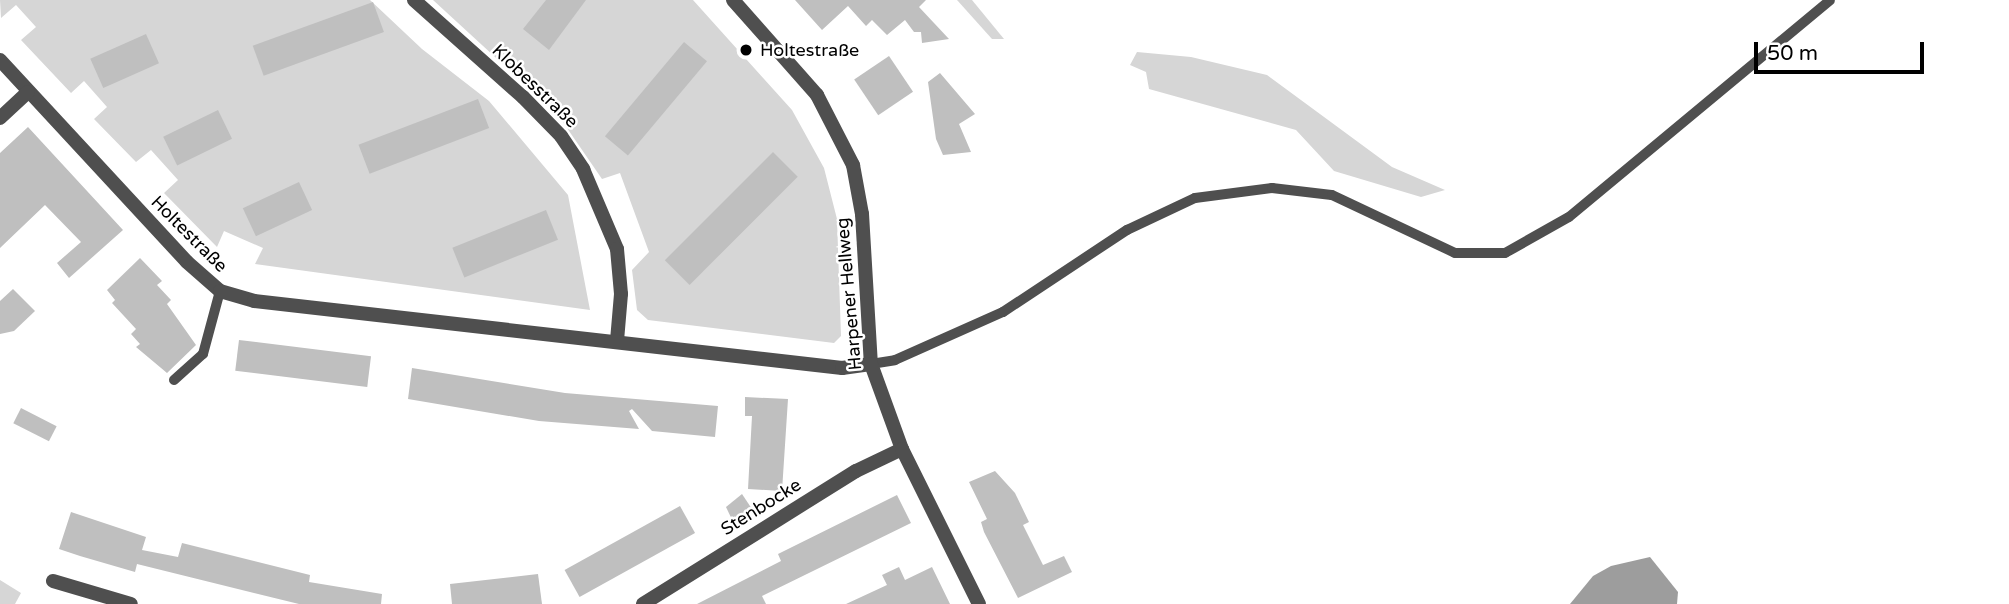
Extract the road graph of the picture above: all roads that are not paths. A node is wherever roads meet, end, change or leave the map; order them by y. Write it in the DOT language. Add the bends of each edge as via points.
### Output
graph roads {
  1 [pos="414,0"];
  2 [pos="733,0"];
  3 [pos="1830,0"];
  4 [pos="0,60"];
  5 [pos="28,92"];
  6 [pos="0,118"];
  7 [pos="220,291"];
  8 [pos="617,341"];
  9 [pos="871,364"];
  10 [pos="174,380"];
  11 [pos="902,449"];
  12 [pos="53,581"];
  13 [pos="131,604"];
  14 [pos="643,604"];
  15 [pos="979,604"];
  1 -- 8 [label="street, Klobesstraße" via="523,97 561,136 583,169 617,249 621,294"];
  2 -- 9 [label="street, Harpener Hellweg" via="817,95 853,165 862,214"];
  3 -- 9 [label="lane" via="1569,217 1506,253 1455,253 1332,195 1272,188 1195,198 1128,230 1003,312 895,360"];
  4 -- 5 [label="street, Holtestraße"];
  5 -- 6 [label="street"];
  5 -- 7 [label="street, Holtestraße" via="206,282"];
  7 -- 8 [label="street, Holtestraße" via="254,301"];
  7 -- 10 [label="lane" via="203,354"];
  8 -- 9 [label="street, Holtestraße" via="842,368"];
  9 -- 11 [label="street, Harpener Hellweg"];
  11 -- 14 [label="street, Stenbocke" via="856,471"];
  11 -- 15 [label="street, Harpener Hellweg"];
  12 -- 13 [label="street"];
}
